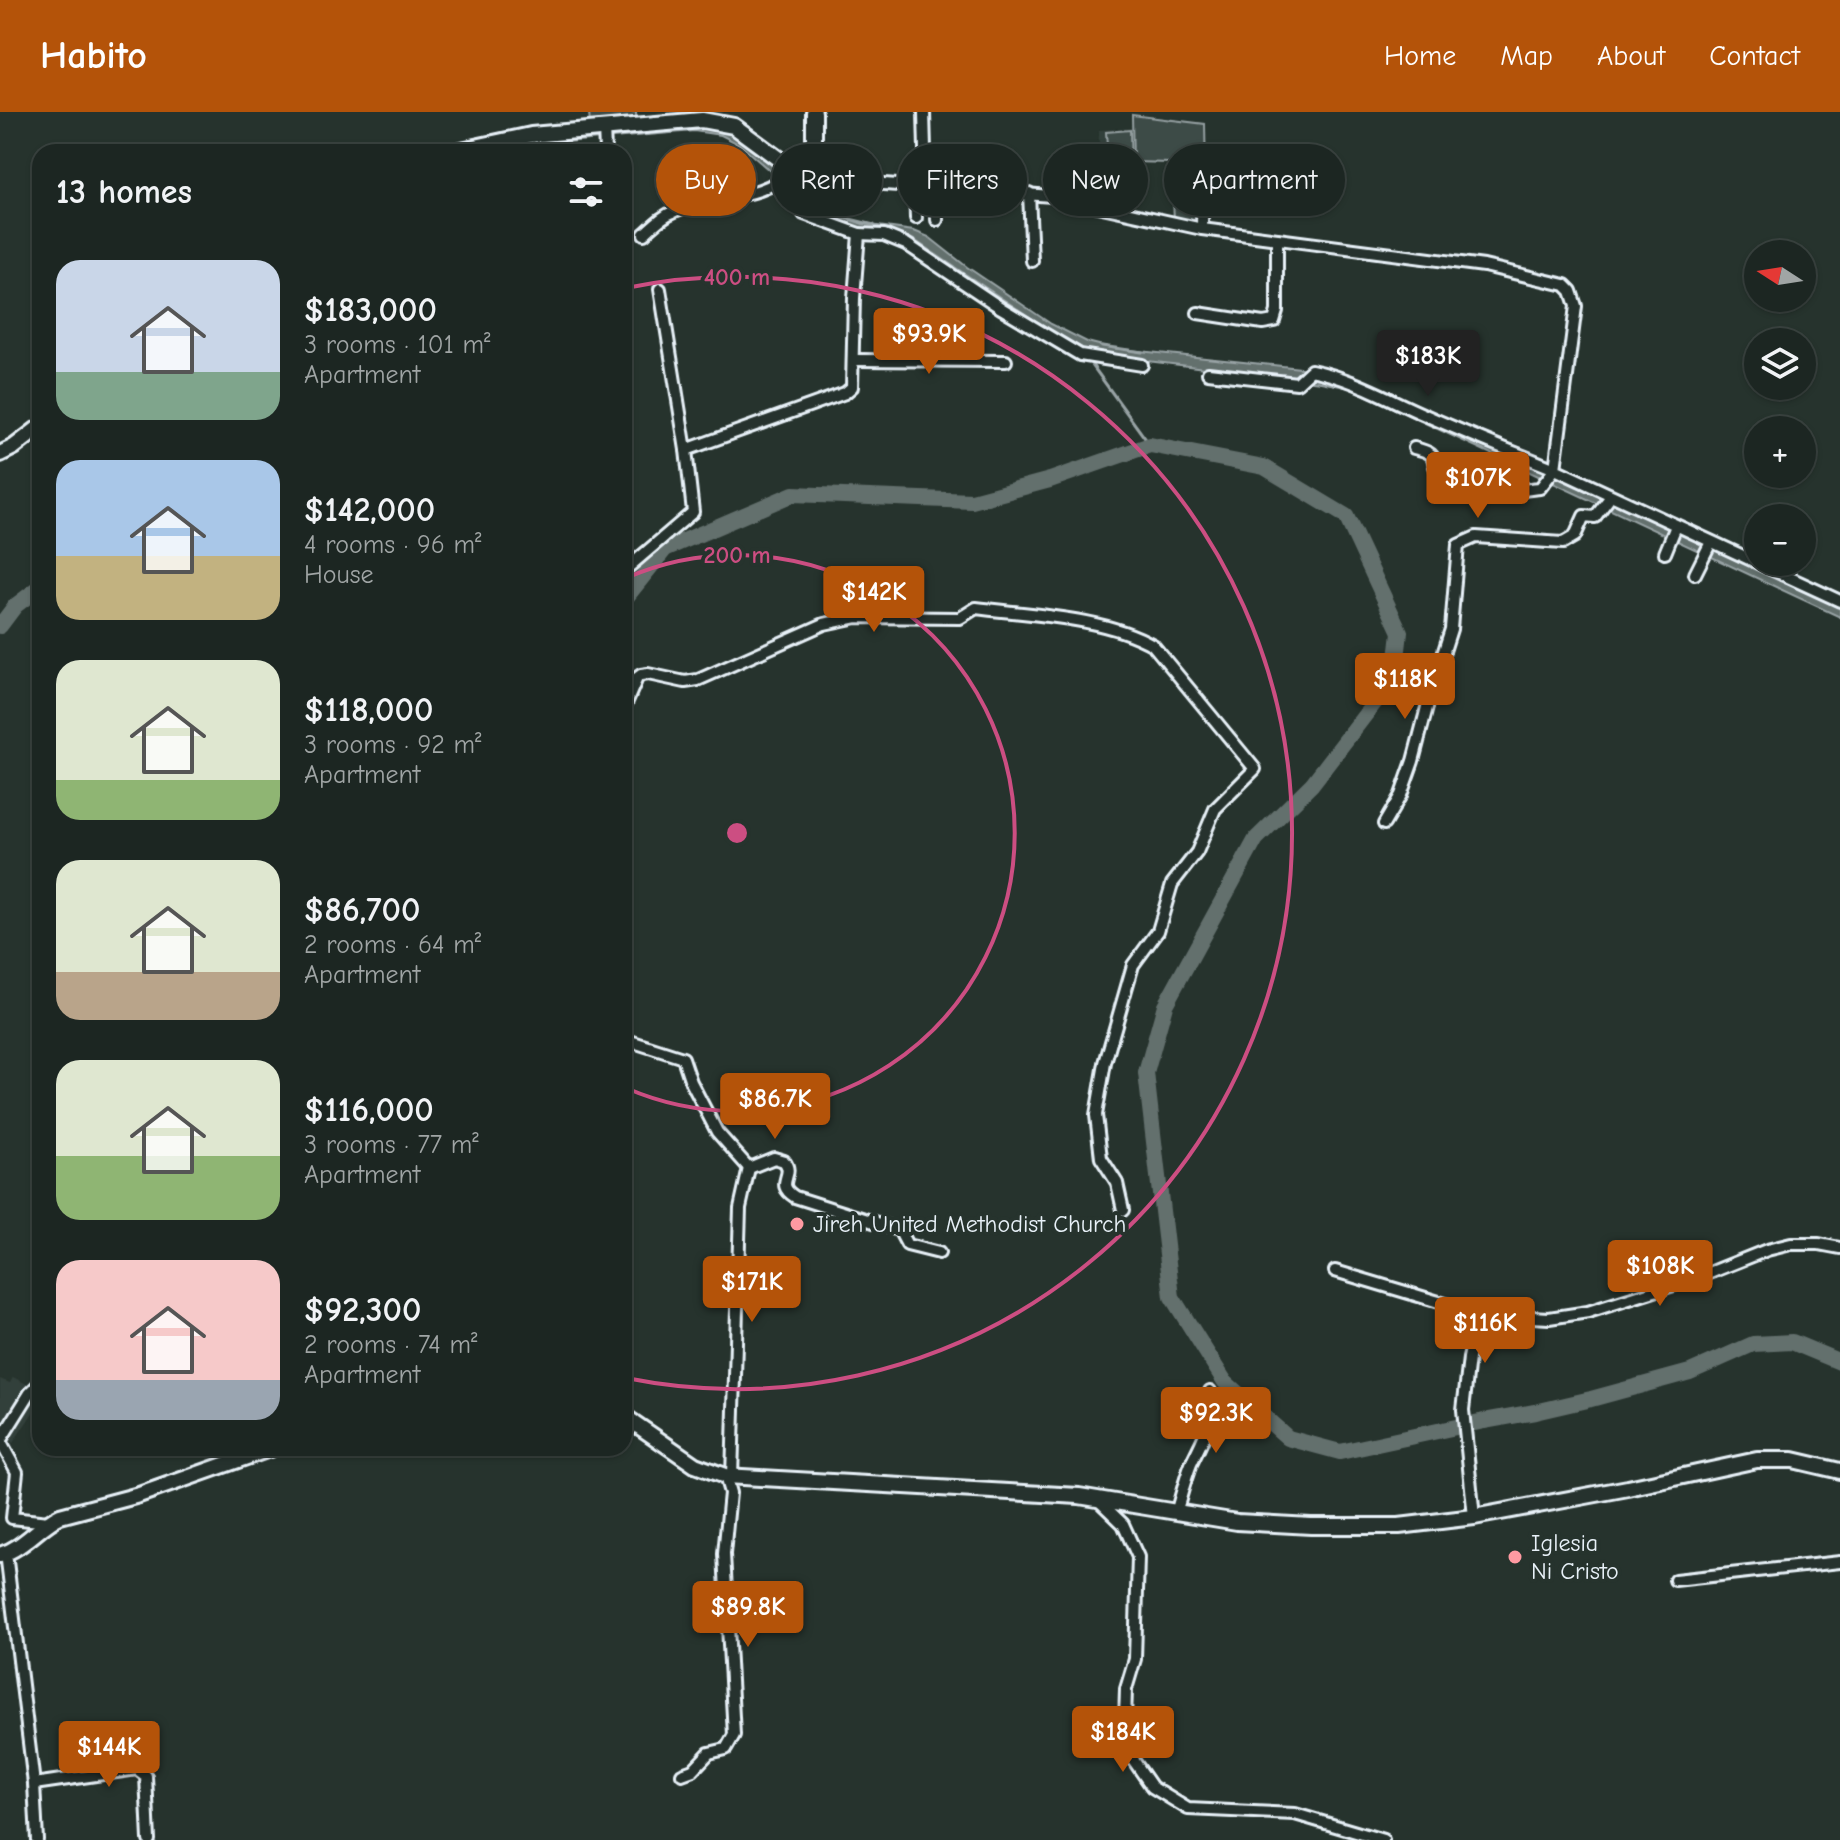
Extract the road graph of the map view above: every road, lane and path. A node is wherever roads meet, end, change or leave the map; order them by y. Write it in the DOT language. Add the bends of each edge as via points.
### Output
graph roads {
  1 [pos="814,112"];
  2 [pos="924,112"];
  3 [pos="605,137"];
  4 [pos="489,144"];
  5 [pos="814,144"];
  6 [pos="925,144"];
  7 [pos="772,155"];
  8 [pos="772,186"];
  9 [pos="1029,193"];
  10 [pos="810,216"];
  11 [pos="936,216"];
  12 [pos="1202,216"];
  13 [pos="937,220"];
  14 [pos="1202,229"];
  15 [pos="644,234"];
  16 [pos="859,234"];
  17 [pos="1277,239"];
  18 [pos="1032,261"];
  19 [pos="660,289"];
  20 [pos="1198,313"];
  21 [pos="853,360"];
  22 [pos="1006,361"];
  23 [pos="1142,365"];
  24 [pos="1208,373"];
  25 [pos="32,438"];
  26 [pos="1414,448"];
  27 [pos="686,450"];
  28 [pos="8,454"];
  29 [pos="1551,474"];
  30 [pos="1609,501"];
  31 [pos="1674,531"];
  32 [pos="1708,548"];
  33 [pos="1665,553"];
  34 [pos="632,564"];
  35 [pos="1695,574"];
  36 [pos="1840,601"];
  37 [pos="632,690"];
  38 [pos="1384,824"];
  39 [pos="632,1042"];
  40 [pos="749,1168"];
  41 [pos="1123,1210"];
  42 [pos="1840,1248"];
  43 [pos="939,1253"];
  44 [pos="1335,1271"];
  45 [pos="1479,1314"];
  46 [pos="32,1391"];
  47 [pos="1210,1391"];
  48 [pos="632,1422"];
  49 [pos="0,1441"];
  50 [pos="249,1456"];
  51 [pos="1840,1471"];
  52 [pos="728,1476"];
  53 [pos="1098,1500"];
  54 [pos="1176,1513"];
  55 [pos="1474,1517"];
  56 [pos="6,1518"];
  57 [pos="48,1522"];
  58 [pos="3,1554"];
  59 [pos="1840,1562"];
  60 [pos="1675,1580"];
  61 [pos="682,1774"];
  62 [pos="34,1784"];
  63 [pos="37,1840"];
  64 [pos="149,1840"];
  65 [pos="1383,1840"];
  1 -- 5 [label="street"];
  2 -- 6 [label="street"];
  3 -- 4 [label="street" via="531,135"];
  3 -- 7 [label="street" via="690,120 734,126"];
  8 -- 15 [label="street" via="677,210"];
  9 -- 14 [label="street"];
  9 -- 18 [label="street"];
  10 -- 16 [label="street"];
  11 -- 13 [label="street"];
  12 -- 14 [label="street"];
  14 -- 17 [label="street"];
  16 -- 21 [label="street"];
  16 -- 23 [label="street" via="884,235 906,244 1080,355"];
  17 -- 20 [label="street" via="1277,311 1271,324"];
  17 -- 29 [label="street" via="1484,266 1565,285 1575,298 1575,320"];
  19 -- 27 [label="street"];
  21 -- 22 [label="street"];
  21 -- 27 [label="street" via="852,387 845,393"];
  24 -- 29 [label="street" via="1297,383 1311,370 1347,379"];
  25 -- 28 [label="street"];
  26 -- 29 [label="street" via="1434,456 1438,474 1452,485 1494,493 1540,488"];
  27 -- 34 [label="street" via="693,512"];
  29 -- 30 [label="street"];
  30 -- 31 [label="street"];
  30 -- 38 [label="street" via="1595,517 1584,516 1575,536 1563,543 1476,537 1458,545 1451,629 1413,761"];
  31 -- 32 [label="street"];
  31 -- 33 [label="street"];
  32 -- 35 [label="street"];
  32 -- 36 [label="street"];
  37 -- 41 [label="street" via="641,675 698,680 824,624 857,617 960,618 976,608 1110,628 1153,645 1255,769 1215,809 1197,852 1172,884 1158,931 1133,965 1096,1115 1101,1158 1117,1183"];
  39 -- 40 [label="street" via="683,1058 717,1132"];
  40 -- 43 [label="street" via="774,1158 784,1161 785,1189 795,1197 899,1230 907,1245"];
  40 -- 52 [label="street" via="740,1208"];
  42 -- 45 [label="street" via="1802,1243 1767,1250 1588,1312 1549,1318"];
  44 -- 45 [label="street"];
  45 -- 55 [label="street" via="1463,1410"];
  46 -- 49 [label="street"];
  47 -- 54 [label="street" via="1212,1412"];
  48 -- 52 [label="street" via="695,1465"];
  49 -- 56 [label="street" via="17,1472"];
  50 -- 57 [label="street"];
  51 -- 55 [label="street" via="1793,1460 1757,1460"];
  52 -- 53 [label="street"];
  52 -- 61 [label="street" via="724,1554 734,1735 726,1749 709,1753"];
  53 -- 54 [label="street"];
  53 -- 65 [label="street" via="1123,1524 1138,1557 1135,1659 1126,1689 1125,1721 1134,1761 1152,1787 1188,1809 1295,1814"];
  54 -- 55 [label="street" via="1311,1526 1399,1526"];
  56 -- 57 [label="street"];
  57 -- 58 [label="street"];
  58 -- 62 [label="street"];
  59 -- 60 [label="street"];
  62 -- 63 [label="street"];
  62 -- 64 [label="street" via="137,1769 146,1776"];
}
